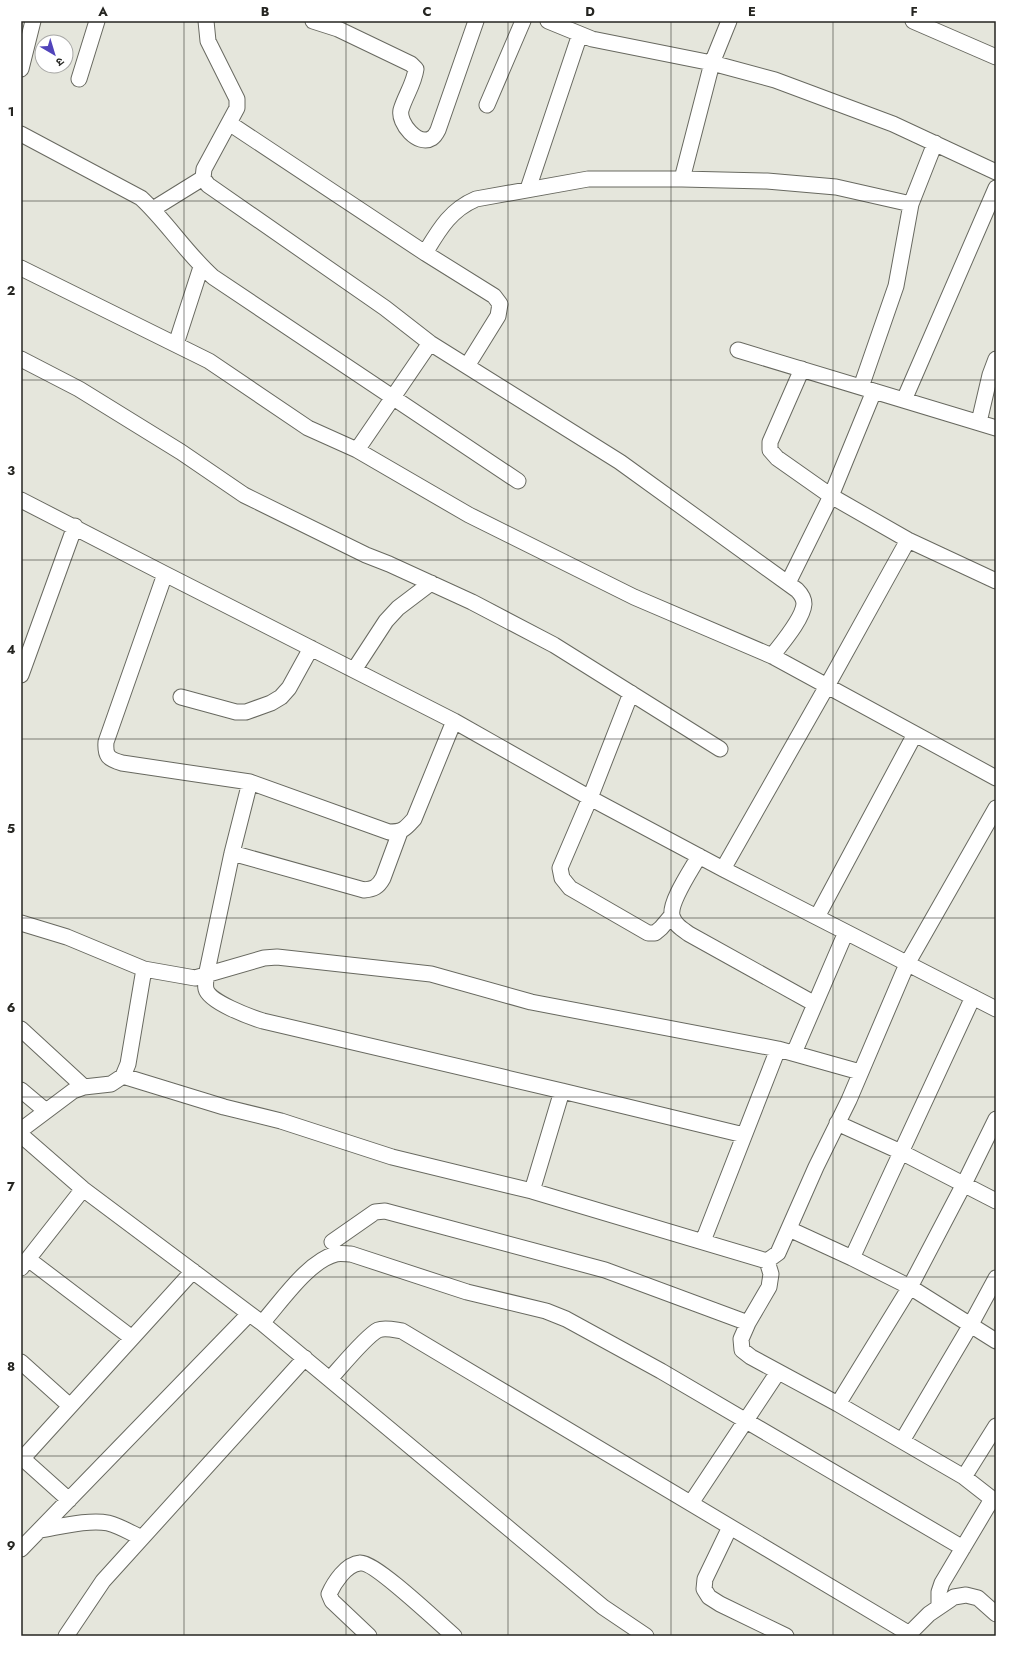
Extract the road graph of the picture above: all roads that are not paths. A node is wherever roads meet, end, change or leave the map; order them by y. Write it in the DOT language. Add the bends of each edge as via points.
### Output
graph roads {
  1 [pos="97,21"];
  2 [pos="206,21"];
  3 [pos="313,21"];
  4 [pos="476,21"];
  5 [pos="523,21"];
  6 [pos="548,21"];
  7 [pos="728,21"];
  8 [pos="913,21"];
  9 [pos="29,23"];
  10 [pos="565,24"];
  11 [pos="339,25"];
  12 [pos="580,34"];
  13 [pos="996,57"];
  14 [pos="712,63"];
  15 [pos="21,69"];
  16 [pos="79,79"];
  17 [pos="488,105"];
  18 [pos="229,123"];
  19 [pos="21,134"];
  20 [pos="935,144"];
  21 [pos="996,172"];
  22 [pos="203,178"];
  23 [pos="682,179"];
  24 [pos="996,188"];
  25 [pos="528,189"];
  26 [pos="911,204"];
  27 [pos="153,209"];
  28 [pos="425,253"];
  29 [pos="201,267"];
  30 [pos="21,268"];
  31 [pos="430,342"];
  32 [pos="176,344"];
  33 [pos="738,350"];
  34 [pos="21,359"];
  35 [pos="996,360"];
  36 [pos="467,366"];
  37 [pos="802,369"];
  38 [pos="867,389"];
  39 [pos="393,397"];
  40 [pos="904,400"];
  41 [pos="979,422"];
  42 [pos="996,428"];
  43 [pos="357,450"];
  44 [pos="518,481"];
  45 [pos="831,496"];
  46 [pos="21,500"];
  47 [pos="75,526"];
  48 [pos="908,540"];
  49 [pos="165,574"];
  50 [pos="996,581"];
  51 [pos="431,583"];
  52 [pos="788,584"];
  53 [pos="311,648"];
  54 [pos="772,656"];
  55 [pos="354,670"];
  56 [pos="21,675"];
  57 [pos="827,686"];
  58 [pos="631,693"];
  59 [pos="181,697"];
  60 [pos="454,721"];
  61 [pos="915,734"];
  62 [pos="720,749"];
  63 [pos="996,778"];
  64 [pos="250,782"];
  65 [pos="590,798"];
  66 [pos="996,808"];
  67 [pos="400,832"];
  68 [pos="232,853"];
  69 [pos="700,856"];
  70 [pos="723,869"];
  71 [pos="672,915"];
  72 [pos="817,917"];
  73 [pos="21,924"];
  74 [pos="846,932"];
  75 [pos="907,964"];
  76 [pos="144,969"];
  77 [pos="206,976"];
  78 [pos="974,997"];
  79 [pos="815,1004"];
  80 [pos="996,1009"];
  81 [pos="21,1030"];
  82 [pos="778,1049"];
  83 [pos="794,1053"];
  84 [pos="860,1072"];
  85 [pos="123,1076"];
  86 [pos="84,1087"];
  87 [pos="21,1090"];
  88 [pos="562,1090"];
  89 [pos="46,1111"];
  90 [pos="996,1119"];
  91 [pos="837,1123"];
  92 [pos="21,1130"];
  93 [pos="21,1135"];
  94 [pos="744,1135"];
  95 [pos="900,1152"];
  96 [pos="964,1184"];
  97 [pos="83,1189"];
  98 [pos="532,1191"];
  99 [pos="996,1201"];
  100 [pos="789,1229"];
  101 [pos="703,1241"];
  102 [pos="332,1242"];
  103 [pos="852,1258"];
  104 [pos="767,1261"];
  105 [pos="24,1263"];
  106 [pos="193,1271"];
  107 [pos="996,1278"];
  108 [pos="910,1287"];
  109 [pos="249,1314"];
  110 [pos="262,1323"];
  111 [pos="748,1323"];
  112 [pos="970,1326"];
  113 [pos="132,1338"];
  114 [pos="996,1341"];
  115 [pos="305,1358"];
  116 [pos="21,1362"];
  117 [pos="778,1372"];
  118 [pos="330,1379"];
  119 [pos="838,1404"];
  120 [pos="70,1406"];
  121 [pos="746,1420"];
  122 [pos="996,1426"];
  123 [pos="902,1441"];
  124 [pos="22,1458"];
  125 [pos="964,1477"];
  126 [pos="69,1500"];
  127 [pos="994,1500"];
  128 [pos="690,1503"];
  129 [pos="730,1527"];
  130 [pos="40,1530"];
  131 [pos="142,1538"];
  132 [pos="963,1548"];
  133 [pos="21,1550"];
  134 [pos="939,1607"];
  135 [pos="996,1614"];
  136 [pos="908,1635"];
  137 [pos="66,1636"];
  138 [pos="369,1636"];
  139 [pos="454,1636"];
  140 [pos="646,1636"];
  141 [pos="786,1636"];
  1 -- 16 [label="street"];
  2 -- 18 [label="street" via="208,41 237,99 237,108"];
  3 -- 11 [label="street"];
  4 -- 11 [label="street" via="438,130 432,138 423,140 414,135 402,122 401,111 416,69"];
  5 -- 17 [label="street"];
  6 -- 10 [label="street"];
  7 -- 14 [label="street"];
  8 -- 13 [label="street"];
  9 -- 15 [label="street"];
  10 -- 12 [label="street"];
  12 -- 14 [label="street" via="592,39"];
  12 -- 25 [label="street"];
  14 -- 20 [label="street" via="775,80 893,124"];
  14 -- 23 [label="street"];
  18 -- 22 [label="street" via="204,169"];
  18 -- 28 [label="street"];
  19 -- 27 [label="street" via="141,198"];
  20 -- 21 [label="street"];
  20 -- 26 [label="street"];
  22 -- 27 [label="street"];
  22 -- 31 [label="street" via="208,185"];
  23 -- 25 [label="street" via="588,179"];
  23 -- 26 [label="street" via="767,180 836,187"];
  24 -- 40 [label="street"];
  25 -- 28 [label="street" via="468,202 449,216"];
  26 -- 38 [label="street" via="896,286"];
  27 -- 29 [label="street"];
  28 -- 36 [label="street" via="494,296 500,304 498,316"];
  29 -- 32 [label="street"];
  29 -- 39 [label="street"];
  30 -- 32 [label="street"];
  31 -- 36 [label="street"];
  31 -- 39 [label="street"];
  32 -- 43 [label="street" via="209,361 308,428"];
  33 -- 37 [label="street"];
  34 -- 51 [label="street" via="79,389 181,452 244,496 366,555"];
  35 -- 41 [label="street"];
  36 -- 52 [label="street" via="620,462"];
  37 -- 38 [label="street"];
  37 -- 45 [label="street" via="770,442 770,450 777,458"];
  38 -- 40 [label="street"];
  38 -- 45 [label="street"];
  39 -- 43 [label="street"];
  39 -- 44 [label="street"];
  40 -- 41 [label="street"];
  41 -- 42 [label="street"];
  43 -- 54 [label="street" via="469,515 613,587"];
  45 -- 48 [label="street"];
  45 -- 52 [label="street"];
  46 -- 47 [label="street"];
  47 -- 49 [label="street"];
  47 -- 56 [label="street"];
  48 -- 50 [label="street"];
  48 -- 57 [label="street"];
  49 -- 53 [label="street"];
  49 -- 64 [label="street" via="106,742 106,752 112,760 122,763"];
  51 -- 55 [label="street" via="398,608 386,621"];
  51 -- 58 [label="street" via="554,645"];
  52 -- 54 [label="street" via="803,597 804,605 800,616"];
  53 -- 55 [label="street"];
  53 -- 59 [label="street" via="289,688 271,703 246,712 236,712"];
  54 -- 57 [label="street"];
  55 -- 60 [label="street"];
  57 -- 61 [label="street"];
  57 -- 70 [label="street"];
  58 -- 62 [label="street"];
  58 -- 65 [label="street"];
  60 -- 65 [label="street"];
  60 -- 67 [label="street" via="414,819"];
  61 -- 63 [label="street"];
  61 -- 72 [label="street"];
  64 -- 67 [label="street" via="389,832"];
  64 -- 68 [label="street"];
  65 -- 69 [label="street"];
  65 -- 71 [label="street" via="560,868 562,878 570,888 648,933 655,933"];
  66 -- 75 [label="street"];
  67 -- 68 [label="street" via="383,878 373,889 364,890"];
  68 -- 77 [label="street"];
  69 -- 70 [label="street"];
  69 -- 71 [label="street" via="674,901"];
  70 -- 72 [label="street"];
  71 -- 79 [label="street" via="678,927 689,934"];
  72 -- 74 [label="street"];
  73 -- 76 [label="street" via="67,937"];
  74 -- 75 [label="street"];
  74 -- 79 [label="street"];
  75 -- 78 [label="street"];
  75 -- 84 [label="street"];
  76 -- 77 [label="street" via="195,978"];
  76 -- 85 [label="street" via="128,1064"];
  77 -- 82 [label="street" via="264,958 277,957 431,974 531,1002"];
  77 -- 88 [label="street" via="206,989 213,998 263,1021"];
  78 -- 80 [label="street"];
  78 -- 95 [label="street"];
  79 -- 83 [label="street"];
  81 -- 86 [label="street"];
  82 -- 83 [label="street"];
  82 -- 94 [label="street"];
  83 -- 84 [label="street"];
  84 -- 91 [label="street"];
  85 -- 86 [label="street" via="111,1084"];
  85 -- 98 [label="street" via="224,1107 281,1121 392,1157"];
  86 -- 89 [label="street" via="73,1091"];
  87 -- 89 [label="street"];
  88 -- 94 [label="street"];
  88 -- 98 [label="street"];
  89 -- 92 [label="street"];
  90 -- 96 [label="street"];
  91 -- 95 [label="street"];
  91 -- 100 [label="street"];
  93 -- 97 [label="street"];
  94 -- 101 [label="street"];
  95 -- 96 [label="street"];
  95 -- 103 [label="street"];
  96 -- 99 [label="street"];
  96 -- 108 [label="street"];
  97 -- 105 [label="street"];
  97 -- 106 [label="street"];
  98 -- 101 [label="street"];
  100 -- 103 [label="street"];
  100 -- 104 [label="street" via="778,1253"];
  101 -- 104 [label="street"];
  102 -- 111 [label="street" via="375,1212 385,1211 605,1270"];
  103 -- 108 [label="street"];
  104 -- 111 [label="street" via="771,1274 769,1287"];
  105 -- 113 [label="street"];
  106 -- 109 [label="street"];
  106 -- 113 [label="street"];
  107 -- 112 [label="street"];
  108 -- 112 [label="street"];
  108 -- 119 [label="street"];
  109 -- 110 [label="street"];
  109 -- 126 [label="street"];
  110 -- 115 [label="street"];
  110 -- 121 [label="street" via="315,1264 336,1254 351,1254 467,1292 546,1310 566,1318"];
  111 -- 117 [label="street" via="740,1339 742,1350"];
  112 -- 114 [label="street"];
  112 -- 123 [label="street"];
  113 -- 120 [label="street"];
  115 -- 118 [label="street"];
  115 -- 131 [label="street"];
  116 -- 120 [label="street"];
  117 -- 119 [label="street"];
  117 -- 121 [label="street"];
  118 -- 128 [label="street" via="378,1330 402,1331"];
  118 -- 140 [label="street" via="603,1607"];
  119 -- 123 [label="street"];
  120 -- 124 [label="street"];
  121 -- 128 [label="street"];
  121 -- 132 [label="street"];
  122 -- 125 [label="street"];
  123 -- 125 [label="street"];
  124 -- 126 [label="street"];
  125 -- 127 [label="street"];
  126 -- 130 [label="street"];
  127 -- 132 [label="street"];
  128 -- 129 [label="street"];
  129 -- 136 [label="street"];
  129 -- 141 [label="street" via="706,1579 704,1589 720,1604"];
  130 -- 131 [label="street" via="106,1522"];
  130 -- 133 [label="street"];
  131 -- 137 [label="street" via="103,1580"];
  132 -- 134 [label="street" via="942,1583"];
  134 -- 135 [label="street" via="954,1597 966,1595 978,1598"];
  134 -- 136 [label="street"];
  138 -- 139 [label="street" via="332,1601 328,1594 333,1584 351,1566 361,1562 370,1565"];
}
